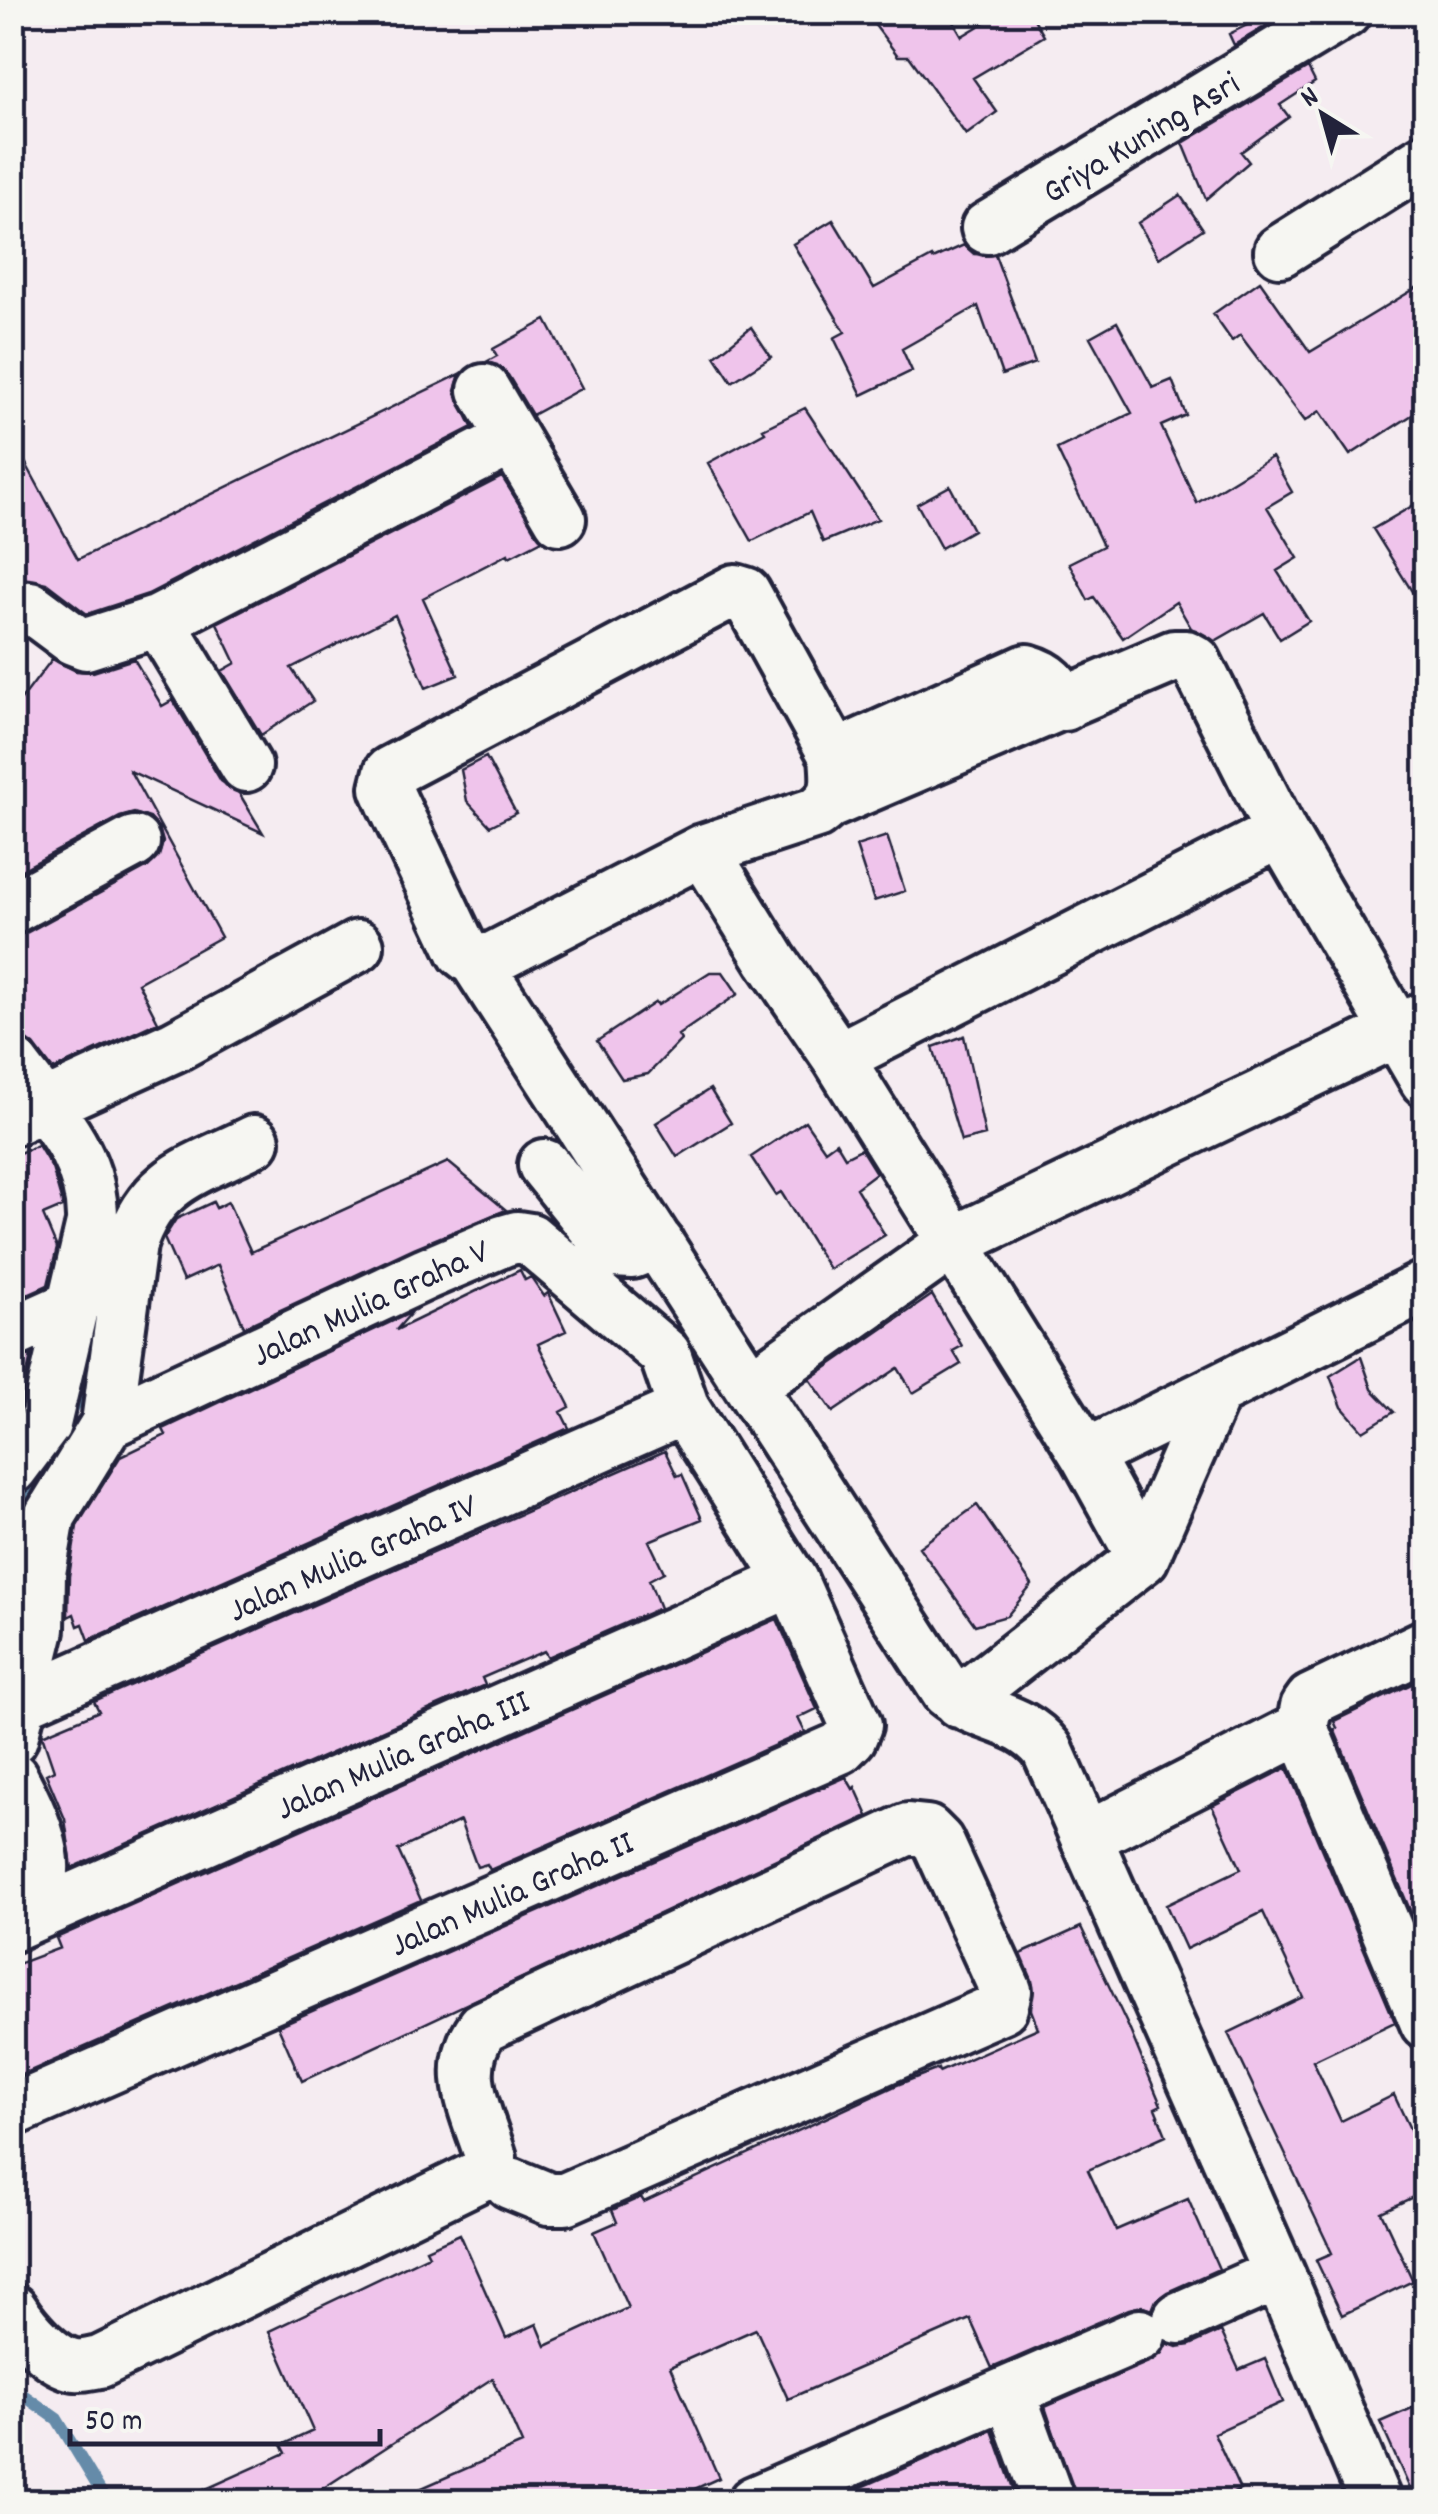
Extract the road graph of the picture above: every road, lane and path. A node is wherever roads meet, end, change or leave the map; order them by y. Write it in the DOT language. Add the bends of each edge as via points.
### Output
graph roads {
  1 [pos="1345,12"];
  2 [pos="1426,159"];
  3 [pos="987,228"];
  4 [pos="1280,251"];
  5 [pos="484,390"];
  6 [pos="512,439"];
  7 [pos="560,520"];
  8 [pos="12,606"];
  9 [pos="159,622"];
  10 [pos="246,766"];
  11 [pos="833,779"];
  12 [pos="1281,832"];
  13 [pos="134,842"];
  14 [pos="702,850"];
  15 [pos="12,908"];
  16 [pos="358,946"];
  17 [pos="476,962"];
  18 [pos="1412,1024"];
  19 [pos="838,1058"];
  20 [pos="12,1063"];
  21 [pos="1426,1081"];
  22 [pos="29,1113"];
  23 [pos="254,1141"];
  24 [pos="544,1164"];
  25 [pos="658,1243"];
  26 [pos="952,1243"];
  27 [pos="1426,1286"];
  28 [pos="74,1305"];
  29 [pos="12,1333"];
  30 [pos="751,1386"];
  31 [pos="1216,1391"];
  32 [pos="684,1409"];
  33 [pos="107,1423"];
  34 [pos="1086,1455"];
  35 [pos="12,1468"];
  36 [pos="1143,1558"];
  37 [pos="792,1582"];
  38 [pos="1426,1645"];
  39 [pos="959,1702"];
  40 [pos="16,1720"];
  41 [pos="1302,1728"];
  42 [pos="12,1777"];
  43 [pos="1086,1838"];
  44 [pos="13,1926"];
  45 [pos="1426,2023"];
  46 [pos="12,2111"];
  47 [pos="493,2172"];
  48 [pos="1280,2274"];
  49 [pos="12,2310"];
  50 [pos="1008,2392"];
  51 [pos="754,2502"];
  52 [pos="1049,2502"];
  53 [pos="1376,2502"];
  1 -- 3 [label="street, Griya Kuning Asri"];
  2 -- 4 [label="street"];
  5 -- 6 [label="street"];
  6 -- 7 [label="street"];
  6 -- 9 [label="street"];
  8 -- 9 [label="street" via="30,606 86,644"];
  9 -- 10 [label="street"];
  11 -- 12 [label="street" via="1027,670 1046,675 1064,706 1186,656"];
  11 -- 14 [label="street" via="816,813"];
  11 -- 17 [label="street" via="745,594 735,590 390,772 386,788 463,952"];
  12 -- 18 [label="street"];
  12 -- 19 [label="street"];
  13 -- 15 [label="street"];
  14 -- 17 [label="street"];
  14 -- 19 [label="street"];
  16 -- 22 [label="street" via="174,1046"];
  17 -- 25 [label="street"];
  18 -- 21 [label="street"];
  18 -- 26 [label="street"];
  19 -- 26 [label="street"];
  20 -- 22 [label="street"];
  22 -- 28 [label="street" via="83,1162 93,1196"];
  23 -- 33 [label="street" via="168,1184 137,1224"];
  24 -- 25 [label="street" via="614,1252"];
  25 -- 30 [label="street"];
  26 -- 30 [label="street"];
  26 -- 34 [label="street"];
  27 -- 31 [label="street"];
  28 -- 29 [label="street"];
  28 -- 35 [label="street" via="45,1424"];
  30 -- 39 [label="street"];
  31 -- 34 [label="street"];
  31 -- 36 [label="street"];
  32 -- 33 [label="street, Jalan Mulia Graha V" via="661,1348 542,1246 517,1237"];
  32 -- 37 [label="street, Jalan Mulia Graha V"];
  32 -- 40 [label="street, Jalan Mulia Graha IV"];
  33 -- 40 [label="street" via="50,1516 40,1630"];
  34 -- 36 [label="street"];
  36 -- 39 [label="street"];
  37 -- 44 [label="street, Jalan Mulia Graha III"];
  37 -- 46 [label="street, Jalan Mulia Graha II" via="856,1726 840,1748"];
  38 -- 41 [label="street" via="1312,1700"];
  39 -- 43 [label="street" via="1037,1736"];
  41 -- 43 [label="street"];
  41 -- 45 [label="street"];
  42 -- 44 [label="street" via="33,1818 43,1864 42,1881"];
  43 -- 48 [label="street"];
  47 -- 47 [label="street" via="465,2075 468,2052 483,2027 908,1829 927,1831 938,1842 1006,1991 1002,2007 565,2199 549,2199"];
  47 -- 49 [label="street" via="100,2362 72,2365 40,2345"];
  48 -- 50 [label="street"];
  48 -- 53 [label="street"];
  50 -- 51 [label="street"];
  50 -- 52 [label="street"];
}
